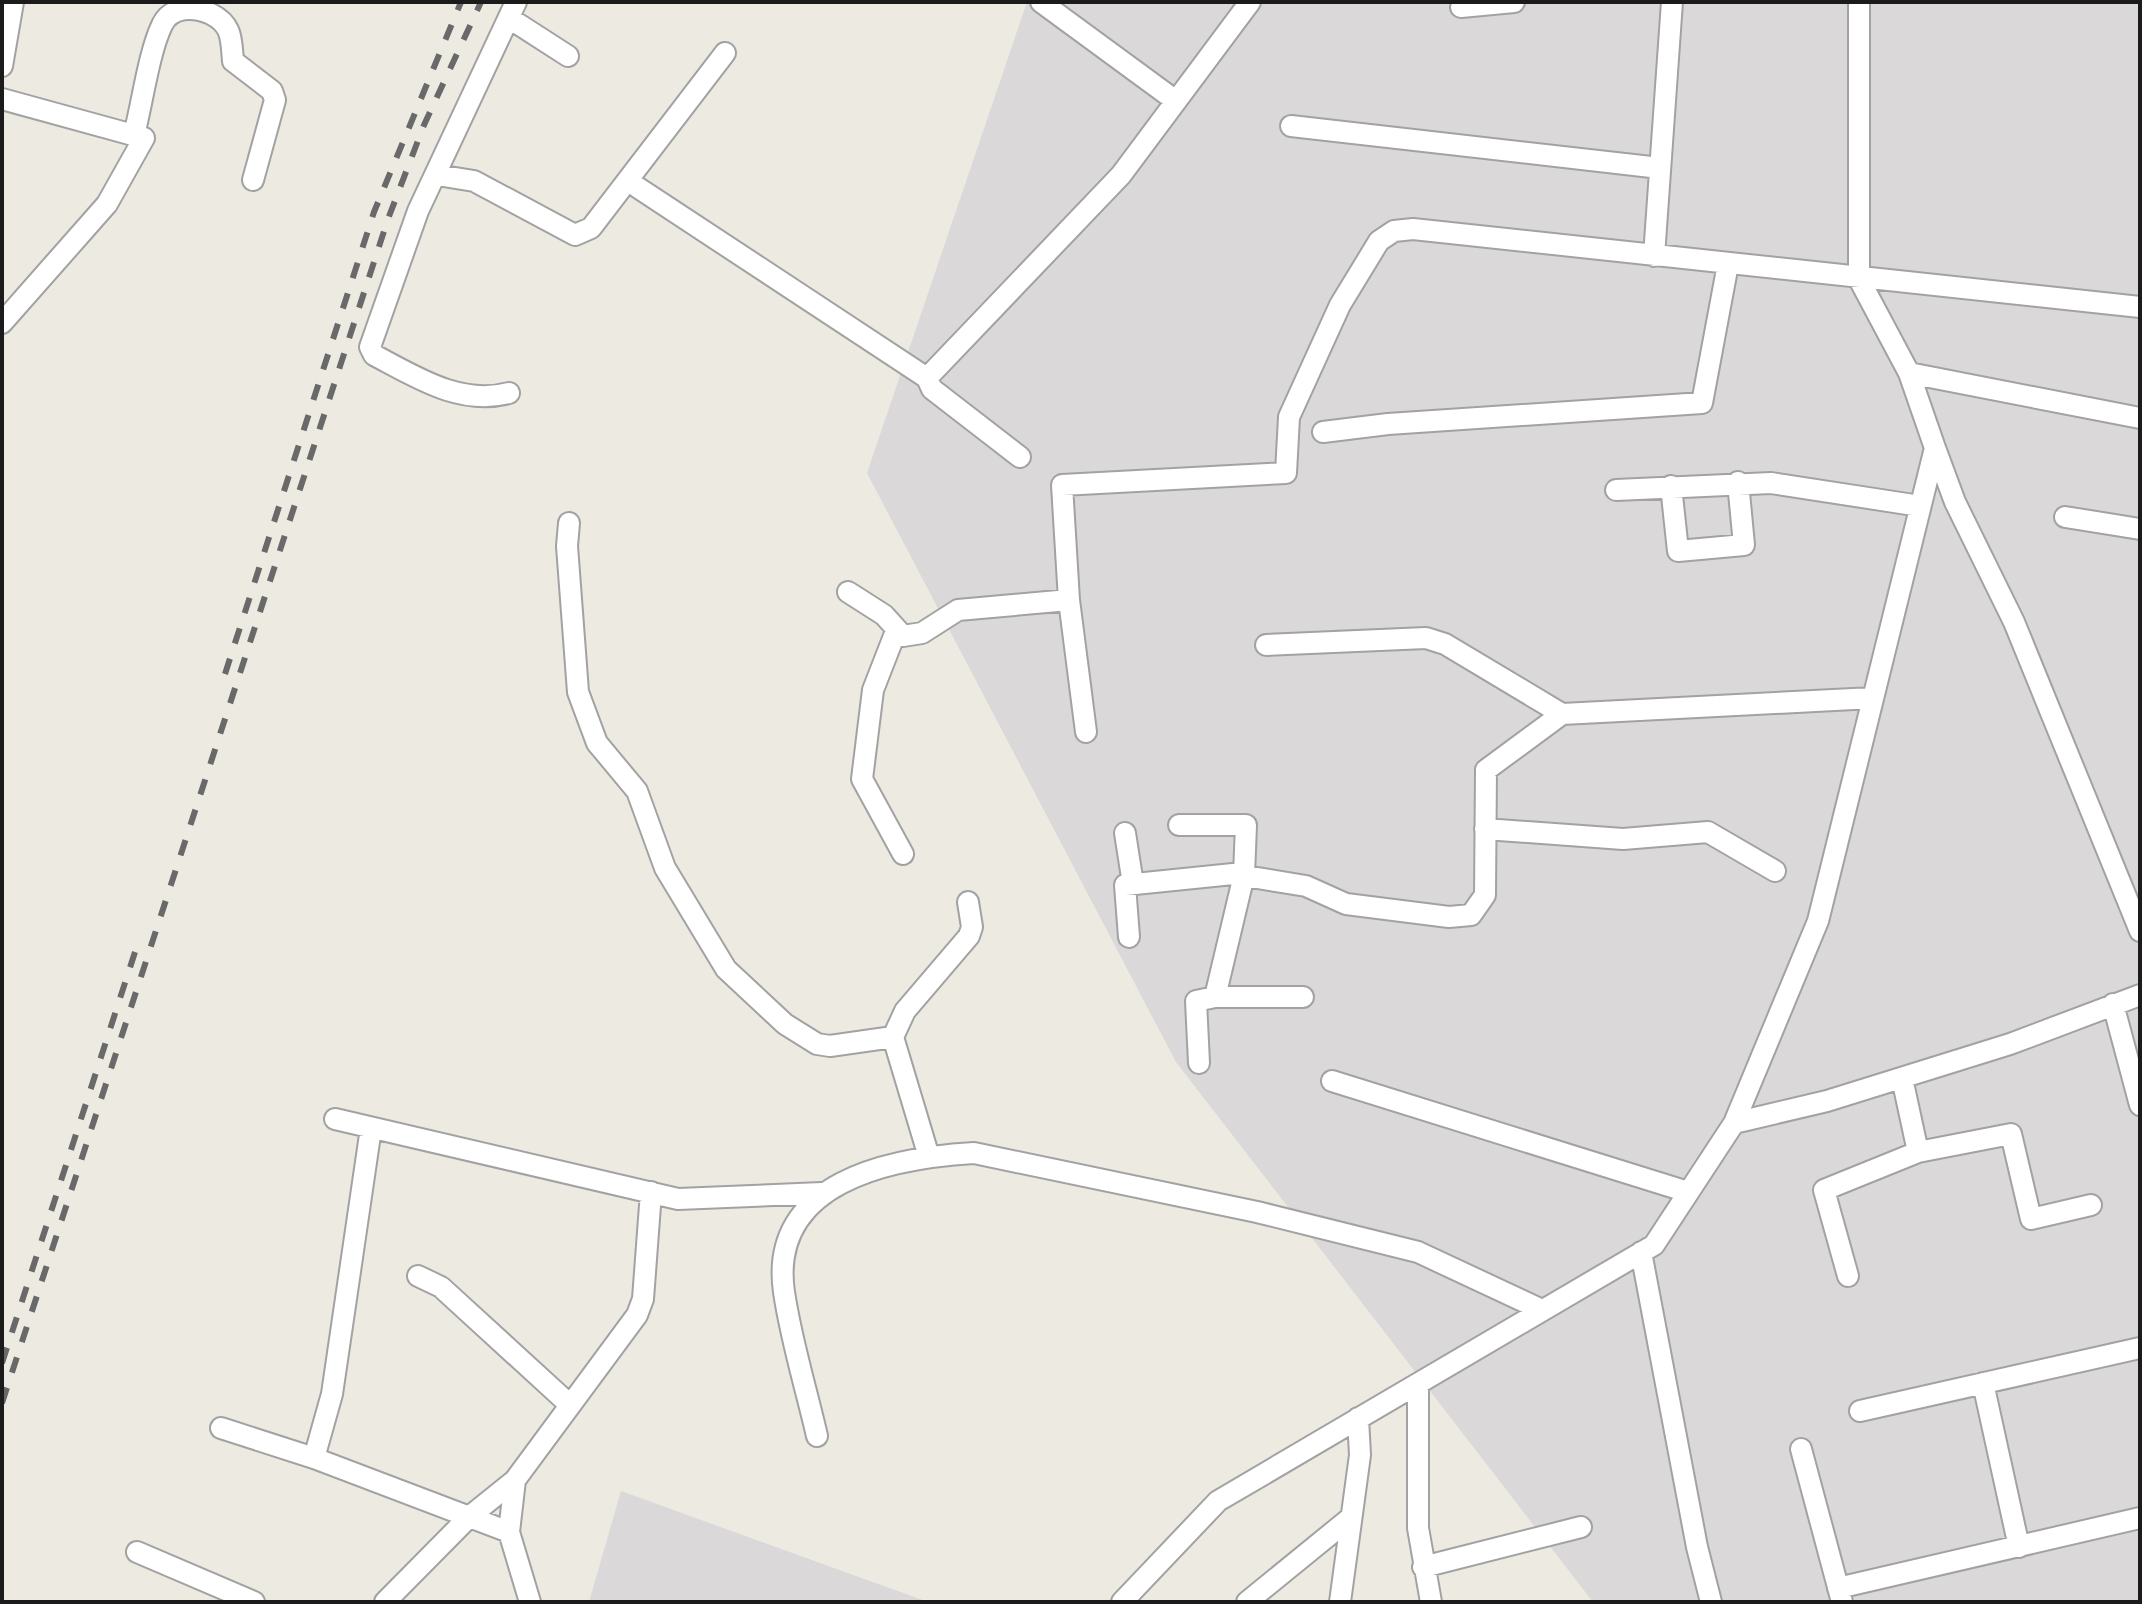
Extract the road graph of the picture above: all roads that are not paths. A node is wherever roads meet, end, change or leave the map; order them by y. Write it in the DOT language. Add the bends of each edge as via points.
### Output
graph roads {
  1 [pos="13,2"];
  2 [pos="1041,2"];
  3 [pos="1250,2"];
  4 [pos="1514,2"];
  5 [pos="1672,2"];
  6 [pos="1859,2"];
  7 [pos="1461,7"];
  8 [pos="512,10"];
  9 [pos="725,53"];
  10 [pos="568,56"];
  11 [pos="2,66"];
  12 [pos="2,99"];
  13 [pos="1176,101"];
  14 [pos="1291,126"];
  15 [pos="134,135"];
  16 [pos="1660,168"];
  17 [pos="437,175"];
  18 [pos="253,180"];
  19 [pos="637,187"];
  20 [pos="1654,256"];
  21 [pos="1728,264"];
  22 [pos="1859,279"];
  23 [pos="2140,307"];
  24 [pos="2,323"];
  25 [pos="1909,373"];
  26 [pos="927,378"];
  27 [pos="509,393"];
  28 [pos="2140,418"];
  29 [pos="1323,432"];
  30 [pos="1935,448"];
  31 [pos="1020,457"];
  32 [pos="1738,482"];
  33 [pos="1671,486"];
  34 [pos="1616,490"];
  35 [pos="1920,506"];
  36 [pos="2065,517"];
  37 [pos="569,523"];
  38 [pos="2140,529"];
  39 [pos="848,592"];
  40 [pos="1069,600"];
  41 [pos="896,631"];
  42 [pos="1266,645"];
  43 [pos="1873,698"];
  44 [pos="1562,714"];
  45 [pos="1086,732"];
  46 [pos="1179,825"];
  47 [pos="1485,829"];
  48 [pos="1125,833"];
  49 [pos="903,854"];
  50 [pos="1775,871"];
  51 [pos="1244,875"];
  52 [pos="1133,884"];
  53 [pos="968,902"];
  54 [pos="2140,931"];
  55 [pos="1129,937"];
  56 [pos="2140,995"];
  57 [pos="1215,997"];
  58 [pos="1303,997"];
  59 [pos="2113,1004"];
  60 [pos="893,1037"];
  61 [pos="1199,1063"];
  62 [pos="1902,1078"];
  63 [pos="1332,1081"];
  64 [pos="2140,1105"];
  65 [pos="335,1119"];
  66 [pos="1734,1123"];
  67 [pos="371,1128"];
  68 [pos="1918,1152"];
  69 [pos="929,1157"];
  70 [pos="651,1192"];
  71 [pos="1688,1192"];
  72 [pos="822,1193"];
  73 [pos="2091,1205"];
  74 [pos="1641,1252"];
  75 [pos="418,1276"];
  76 [pos="1848,1276"];
  77 [pos="1542,1310"];
  78 [pos="2140,1348"];
  79 [pos="1983,1383"];
  80 [pos="1418,1384"];
  81 [pos="570,1405"];
  82 [pos="1860,1411"];
  83 [pos="1358,1418"];
  84 [pos="221,1428"];
  85 [pos="817,1436"];
  86 [pos="1801,1449"];
  87 [pos="314,1458"];
  88 [pos="515,1480"];
  89 [pos="469,1517"];
  90 [pos="2140,1518"];
  91 [pos="1349,1519"];
  92 [pos="1581,1527"];
  93 [pos="509,1532"];
  94 [pos="2019,1547"];
  95 [pos="137,1552"];
  96 [pos="1423,1567"];
  97 [pos="1840,1595"];
  98 [pos="254,1602"];
  99 [pos="385,1602"];
  100 [pos="530,1602"];
  101 [pos="1122,1602"];
  102 [pos="1247,1602"];
  103 [pos="1340,1602"];
  104 [pos="1431,1602"];
  105 [pos="1711,1602"];
  1 -- 11 [label="street"];
  2 -- 13 [label="street"];
  3 -- 13 [label="street"];
  4 -- 7 [label="street"];
  5 -- 16 [label="street"];
  6 -- 22 [label="street"];
  8 -- 10 [label="street"];
  8 -- 17 [label="street"];
  9 -- 17 [label="street" via="582,235 474,181"];
  12 -- 15 [label="street"];
  13 -- 26 [label="street" via="1121,175"];
  14 -- 16 [label="street"];
  15 -- 18 [label="street" via="163,23 179,10 196,9 221,20 233,40 233,61 272,91 275,100"];
  15 -- 24 [label="street" via="144,138 107,204"];
  16 -- 20 [label="street"];
  17 -- 27 [label="street" via="418,211 370,347 374,355 430,384 463,395 487,398"];
  19 -- 26 [label="street"];
  20 -- 21 [label="street"];
  20 -- 40 [label="street" via="1394,231 1379,241 1340,305 1289,417 1286,473 1062,485"];
  21 -- 22 [label="street"];
  21 -- 29 [label="street" via="1702,403"];
  22 -- 23 [label="street"];
  22 -- 25 [label="street"];
  25 -- 28 [label="street"];
  25 -- 30 [label="street"];
  26 -- 31 [label="street" via="932,389"];
  30 -- 35 [label="street"];
  30 -- 54 [label="street" via="1955,502 2014,622"];
  32 -- 33 [label="street"];
  32 -- 33 [label="street" via="1744,545 1678,551"];
  32 -- 35 [label="street"];
  33 -- 34 [label="street"];
  35 -- 43 [label="street"];
  36 -- 38 [label="street"];
  37 -- 60 [label="street" via="578,692 584,715 597,743 637,791 665,868 726,969 785,1024 817,1044"];
  39 -- 41 [label="street" via="884,615"];
  40 -- 41 [label="street" via="958,610 922,633 903,636"];
  40 -- 45 [label="street"];
  41 -- 49 [label="street" via="873,690 862,779"];
  42 -- 44 [label="street" via="1426,638 1445,644"];
  43 -- 44 [label="street"];
  43 -- 66 [label="street" via="1818,921"];
  44 -- 47 [label="street" via="1486,770"];
  46 -- 51 [label="street" via="1246,825"];
  47 -- 50 [label="street" via="1623,839 1708,832"];
  47 -- 51 [label="street" via="1485,895 1478,910 1462,916 1346,904 1306,886"];
  48 -- 52 [label="street"];
  51 -- 52 [label="street"];
  51 -- 57 [label="street"];
  52 -- 55 [label="street" via="1125,885"];
  53 -- 60 [label="street" via="969,936 905,1011"];
  56 -- 59 [label="street"];
  57 -- 58 [label="street"];
  57 -- 61 [label="street" via="1196,1001"];
  59 -- 62 [label="street"];
  59 -- 64 [label="street"];
  60 -- 69 [label="street"];
  62 -- 66 [label="street"];
  62 -- 68 [label="street"];
  63 -- 71 [label="street"];
  65 -- 67 [label="street"];
  66 -- 71 [label="street"];
  67 -- 70 [label="street"];
  67 -- 87 [label="street" via="332,1394"];
  68 -- 73 [label="street" via="2011,1134 2031,1219"];
  68 -- 76 [label="street" via="1824,1190"];
  69 -- 72 [label="street" via="842,1181"];
  69 -- 77 [label="street" via="974,1153 1257,1212 1418,1252"];
  70 -- 72 [label="street" via="678,1199"];
  70 -- 81 [label="street" via="643,1299 637,1315"];
  71 -- 74 [label="street" via="1654,1245"];
  72 -- 85 [label="street" via="788,1236 783,1289"];
  74 -- 77 [label="street"];
  74 -- 105 [label="street"];
  75 -- 81 [label="street" via="441,1287"];
  77 -- 80 [label="street"];
  78 -- 79 [label="street"];
  79 -- 82 [label="street"];
  79 -- 94 [label="street"];
  80 -- 83 [label="street"];
  80 -- 96 [label="street"];
  81 -- 88 [label="street"];
  83 -- 91 [label="street" via="1360,1455"];
  83 -- 101 [label="street" via="1218,1501"];
  84 -- 87 [label="street"];
  86 -- 97 [label="street"];
  87 -- 89 [label="street"];
  88 -- 89 [label="street"];
  88 -- 93 [label="street"];
  89 -- 93 [label="street"];
  89 -- 99 [label="street"];
  90 -- 94 [label="street"];
  91 -- 102 [label="street"];
  91 -- 103 [label="street"];
  92 -- 96 [label="street"];
  93 -- 100 [label="street"];
  94 -- 97 [label="street"];
  95 -- 98 [label="street"];
  96 -- 104 [label="street"];
}
